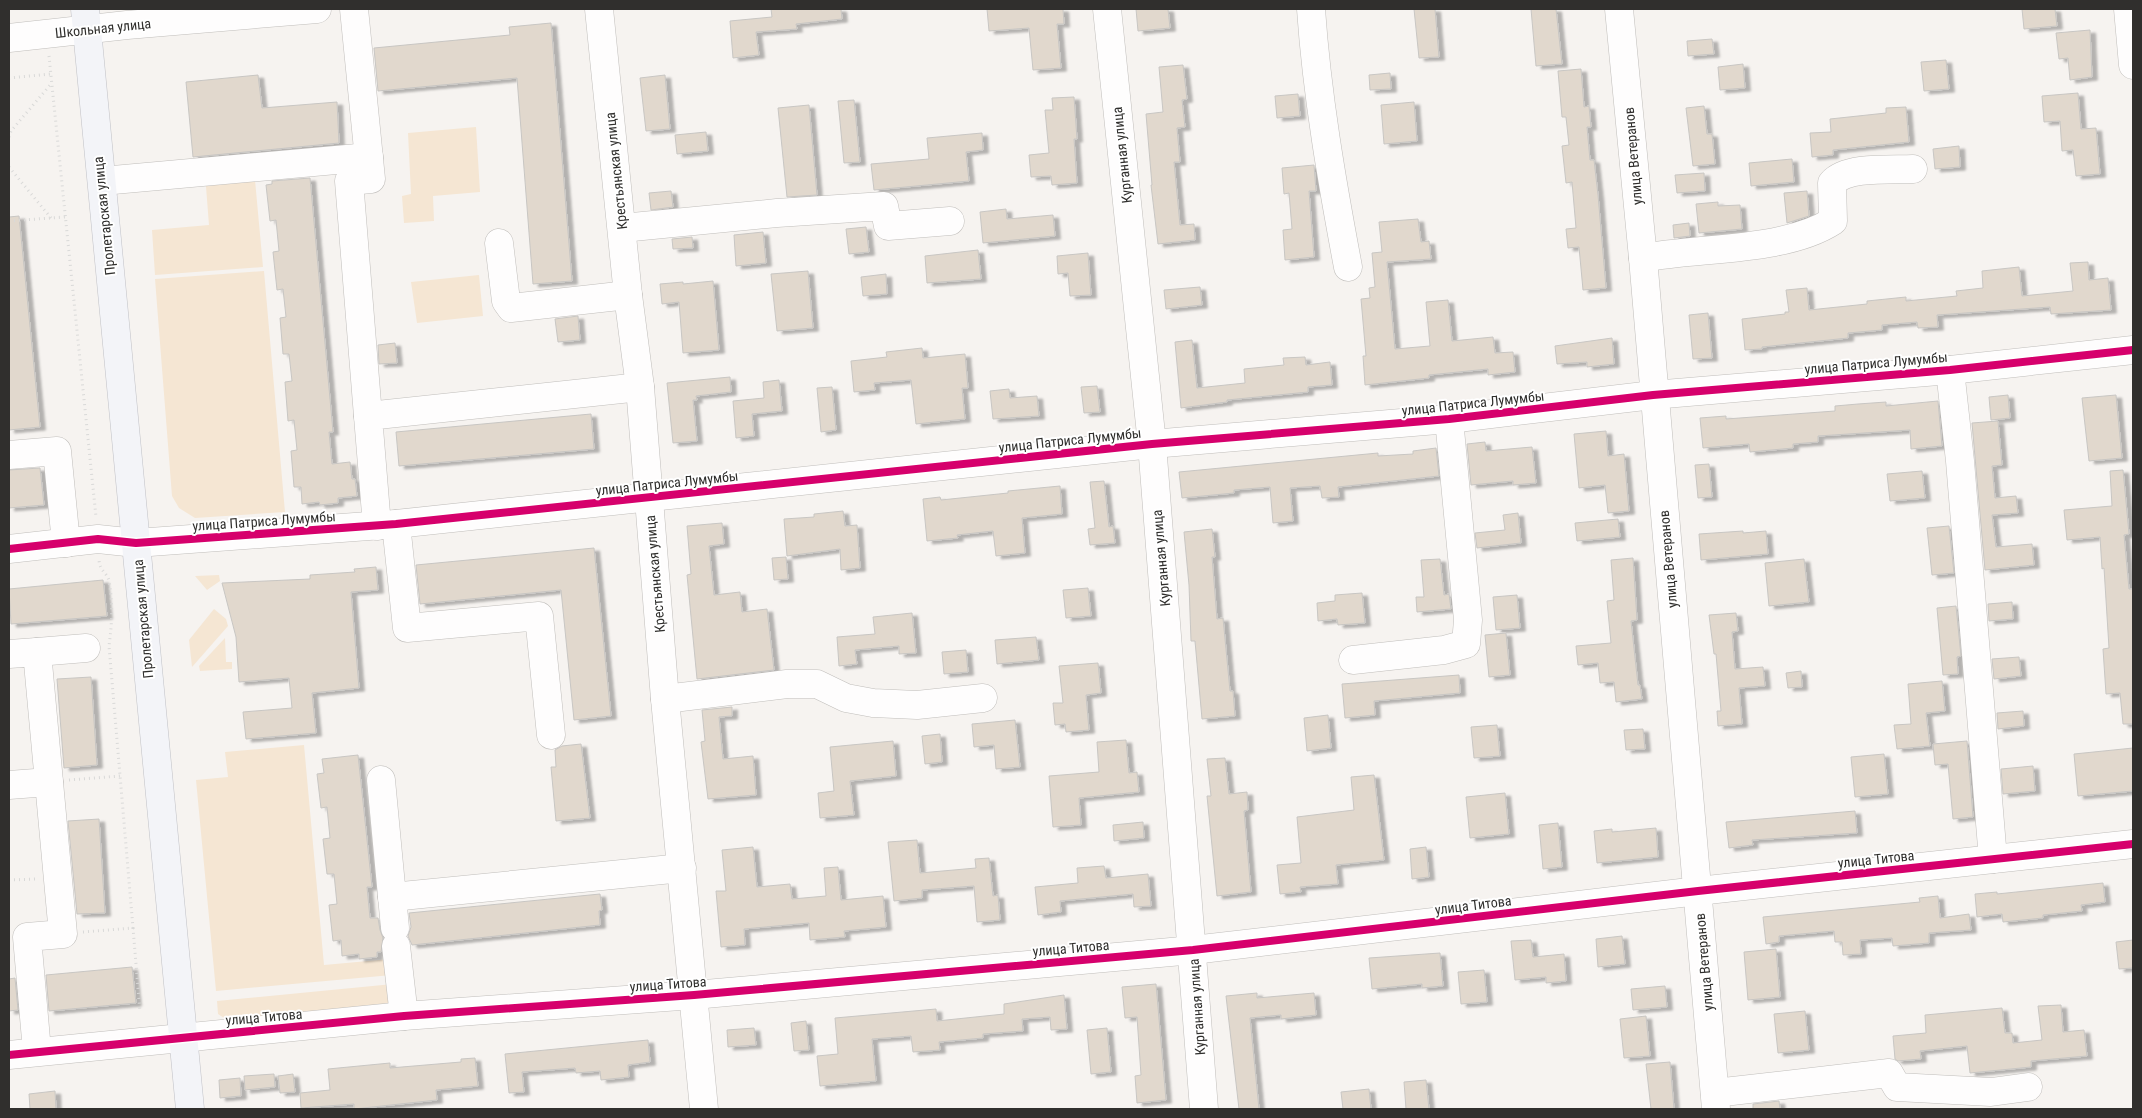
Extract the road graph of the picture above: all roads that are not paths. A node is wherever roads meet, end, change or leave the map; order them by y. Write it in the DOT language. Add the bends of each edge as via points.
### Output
graph roads {
  1 [pos="318,9"];
  2 [pos="354,9"];
  3 [pos="599,9"];
  4 [pos="1107,9"];
  5 [pos="1311,9"];
  6 [pos="1619,9"];
  7 [pos="2128,9"];
  8 [pos="249,12"];
  9 [pos="85,19"];
  10 [pos="9,38"];
  11 [pos="2133,65"];
  12 [pos="369,157"];
  13 [pos="1913,169"];
  14 [pos="102,181"];
  15 [pos="950,221"];
  16 [pos="622,228"];
  17 [pos="499,243"];
  18 [pos="1642,258"];
  19 [pos="1348,267"];
  20 [pos="628,295"];
  21 [pos="2133,350"];
  22 [pos="1950,370"];
  23 [pos="640,387"];
  24 [pos="1653,395"];
  25 [pos="368,416"];
  26 [pos="1449,419"];
  27 [pos="1152,444"];
  28 [pos="9,455"];
  29 [pos="649,498"];
  30 [pos="387,525"];
  31 [pos="66,543"];
  32 [pos="136,543"];
  33 [pos="9,549"];
  34 [pos="86,648"];
  35 [pos="37,652"];
  36 [pos="9,654"];
  37 [pos="1353,660"];
  38 [pos="982,698"];
  39 [pos="665,699"];
  40 [pos="552,736"];
  41 [pos="381,780"];
  42 [pos="49,782"];
  43 [pos="9,785"];
  44 [pos="2133,844"];
  45 [pos="1993,859"];
  46 [pos="682,868"];
  47 [pos="1698,891"];
  48 [pos="392,897"];
  49 [pos="1193,950"];
  50 [pos="694,995"];
  51 [pos="404,1016"];
  52 [pos="183,1036"];
  53 [pos="37,1051"];
  54 [pos="9,1054"];
  55 [pos="2028,1086"];
  56 [pos="1716,1101"];
  57 [pos="190,1109"];
  58 [pos="704,1109"];
  59 [pos="1204,1109"];
  1 -- 8 [label="street, Школьная улица"];
  2 -- 12 [label="street"];
  3 -- 16 [label="street, Крестьянская улица"];
  4 -- 27 [label="street, Курганная улица"];
  5 -- 19 [label="street" via="1331,177"];
  6 -- 18 [label="street, улица Ветеранов"];
  7 -- 11 [label="street"];
  8 -- 9 [label="street, Школьная улица"];
  9 -- 10 [label="street, Школьная улица" via="47,34"];
  9 -- 14 [label="main road, Пролетарская улица"];
  12 -- 14 [label="street"];
  12 -- 25 [label="street" via="371,179 349,181"];
  13 -- 18 [label="street" via="1838,176 1832,183 1833,221 1792,238"];
  14 -- 32 [label="main road, Пролетарская улица"];
  15 -- 16 [label="street" via="888,226 884,206"];
  16 -- 20 [label="street, Крестьянская улица"];
  17 -- 20 [label="street" via="506,301 511,308"];
  18 -- 24 [label="street, улица Ветеранов"];
  20 -- 23 [label="street, Крестьянская улица"];
  21 -- 22 [label="street, улица Патриса Лумумбы"];
  22 -- 24 [label="street, улица Патриса Лумумбы"];
  22 -- 45 [label="street"];
  23 -- 25 [label="street"];
  23 -- 29 [label="street, Крестьянская улица"];
  24 -- 26 [label="street, улица Патриса Лумумбы"];
  24 -- 47 [label="street, улица Ветеранов"];
  25 -- 30 [label="street"];
  26 -- 27 [label="street, улица Патриса Лумумбы"];
  26 -- 37 [label="street" via="1468,620 1466,644 1444,650"];
  27 -- 29 [label="street, улица Патриса Лумумбы"];
  27 -- 49 [label="street, Курганная улица"];
  28 -- 31 [label="street" via="57,450"];
  29 -- 30 [label="street, улица Патриса Лумумбы"];
  29 -- 39 [label="street, Крестьянская улица"];
  30 -- 32 [label="street, улица Патриса Лумумбы"];
  30 -- 40 [label="street" via="407,628 539,616"];
  31 -- 32 [label="street, улица Патриса Лумумбы" via="98,539"];
  31 -- 33 [label="street, улица Патриса Лумумбы"];
  32 -- 52 [label="main road, Пролетарская улица"];
  34 -- 35 [label="street"];
  35 -- 36 [label="street"];
  35 -- 42 [label="street"];
  38 -- 39 [label="street" via="917,705 873,704 846,698 817,684 787,684"];
  39 -- 46 [label="street, Крестьянская улица"];
  41 -- 48 [label="street"];
  42 -- 43 [label="street"];
  42 -- 53 [label="street" via="63,934 27,937"];
  44 -- 45 [label="street, улица Титова"];
  45 -- 47 [label="street, улица Титова"];
  46 -- 48 [label="street"];
  46 -- 50 [label="street, Крестьянская улица"];
  47 -- 49 [label="street, улица Титова"];
  47 -- 56 [label="street, улица Ветеранов"];
  48 -- 51 [label="street"];
  49 -- 50 [label="street, улица Титова"];
  49 -- 59 [label="street, Курганная улица"];
  50 -- 51 [label="street, улица Титова"];
  50 -- 58 [label="street, Крестьянская улица"];
  51 -- 52 [label="street, улица Титова"];
  52 -- 53 [label="street, улица Титова"];
  52 -- 57 [label="main road, Пролетарская улица"];
  53 -- 54 [label="street, улица Титова"];
  55 -- 56 [label="street" via="1990,1092 1924,1090 1897,1087 1889,1073"];
}
